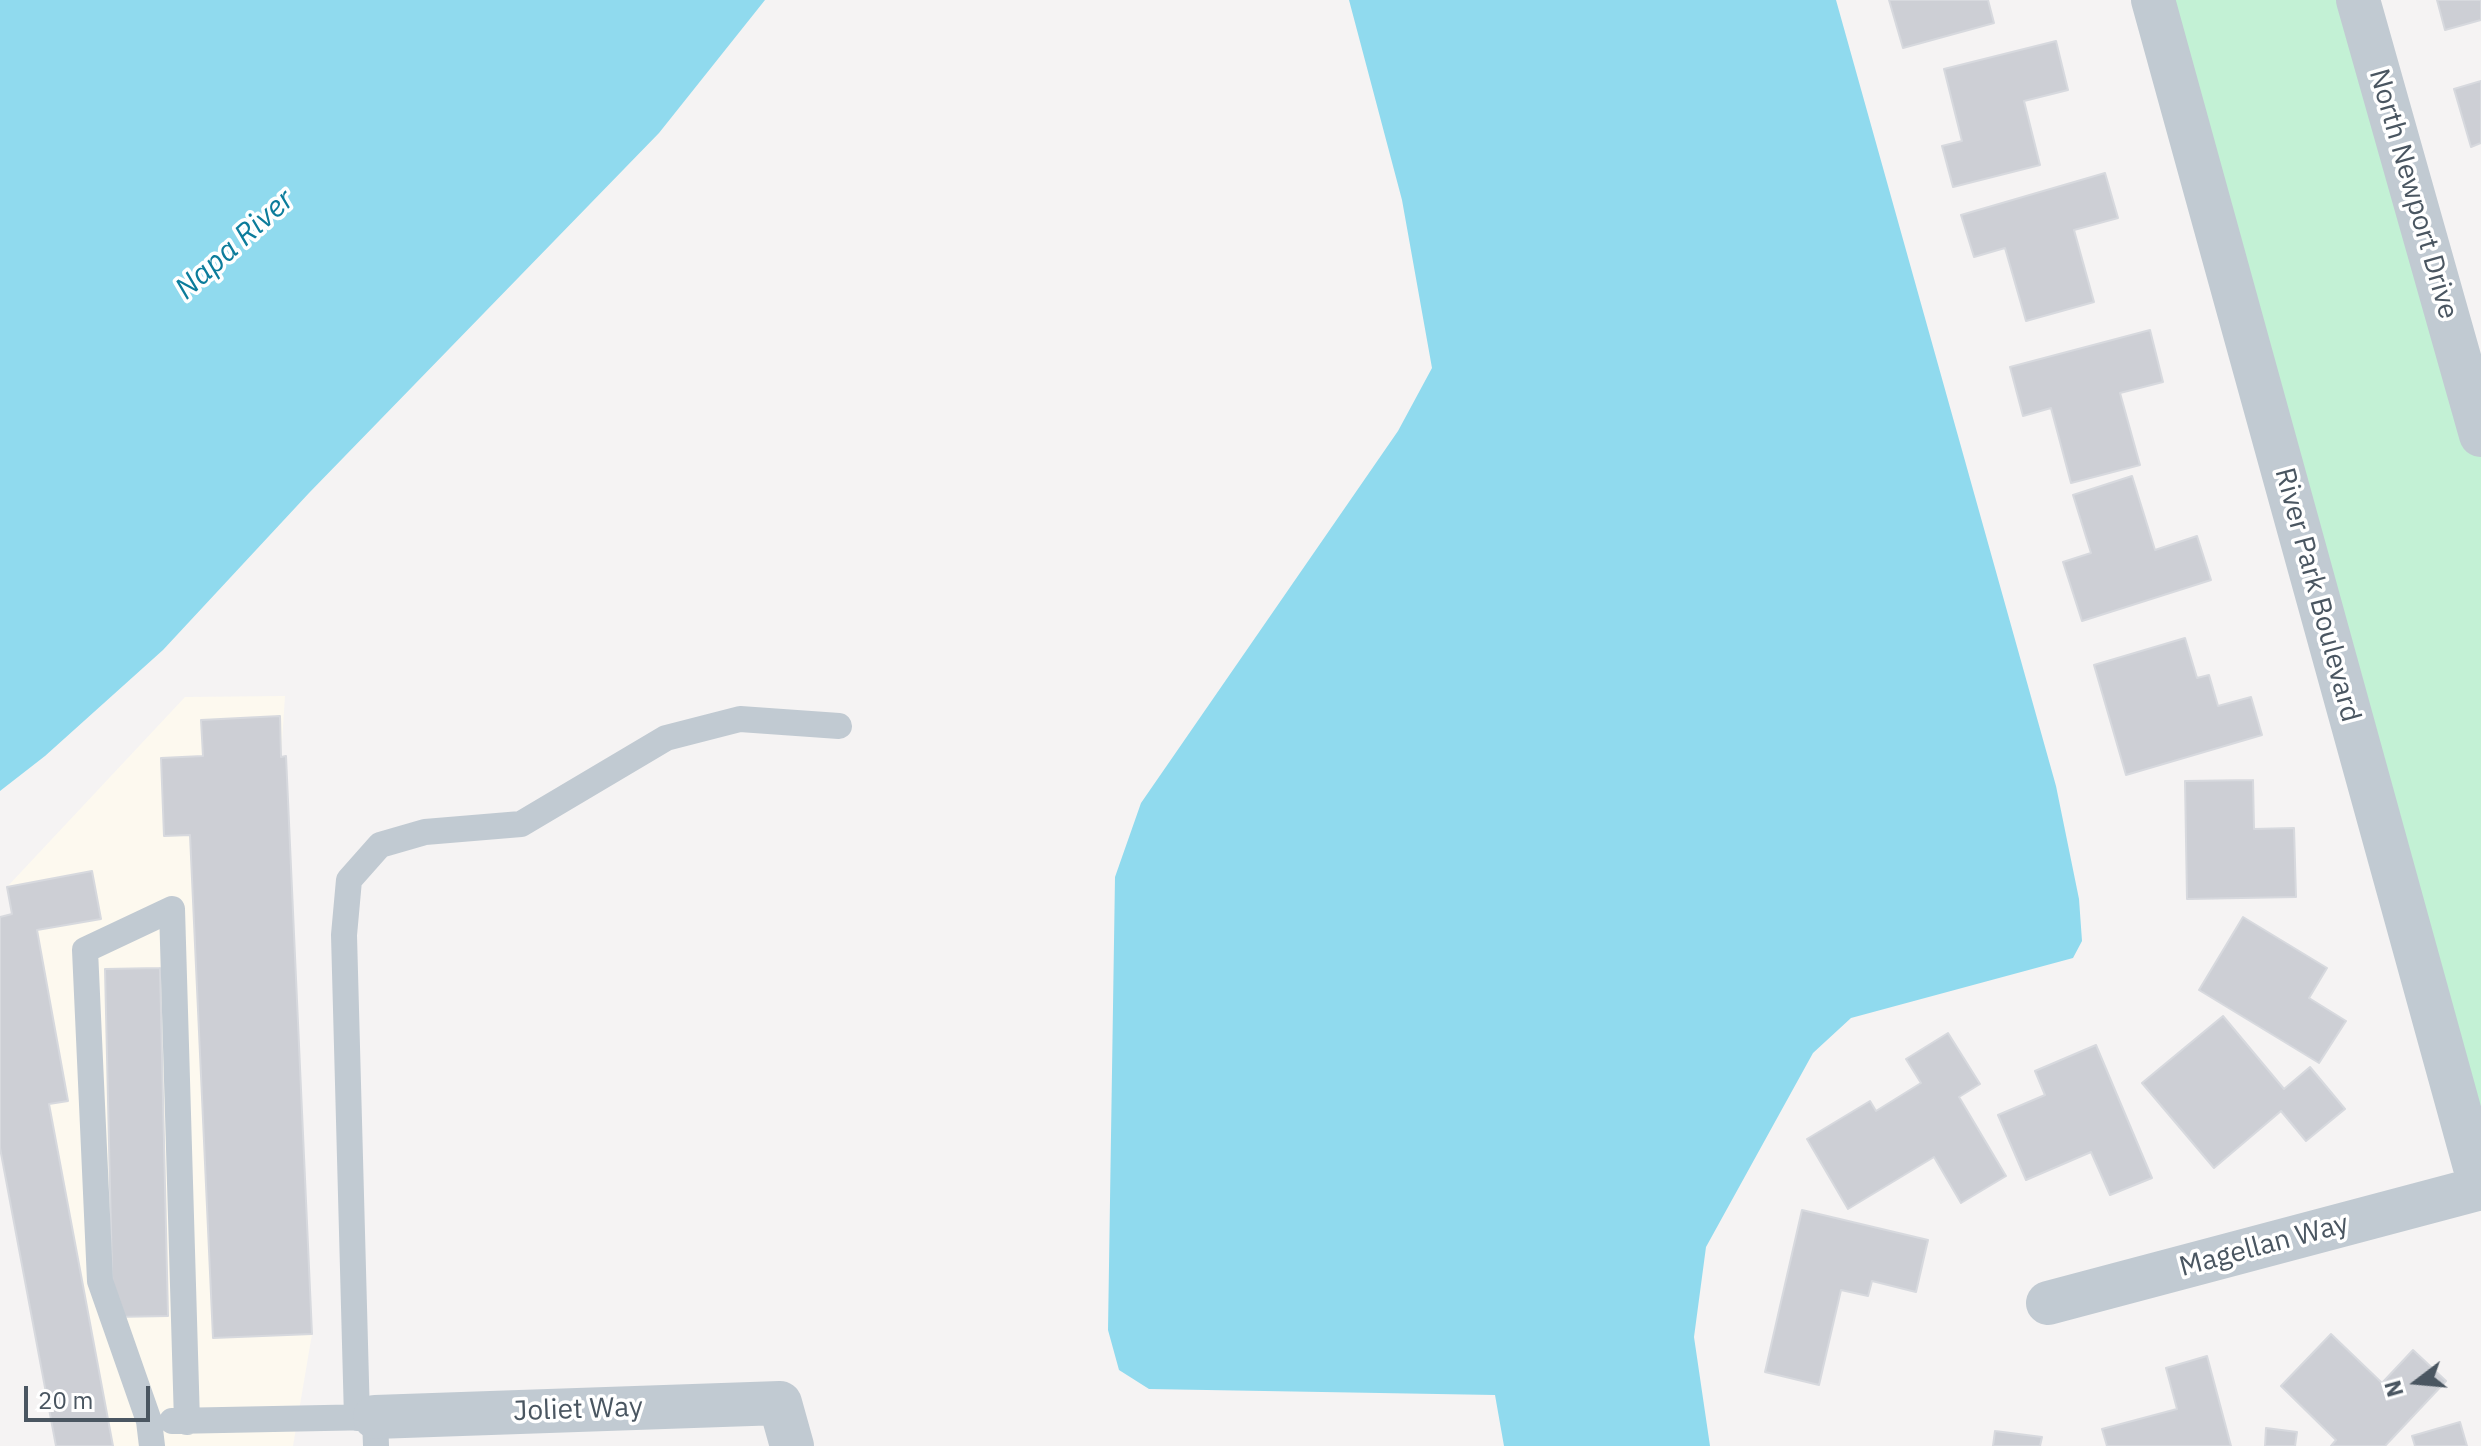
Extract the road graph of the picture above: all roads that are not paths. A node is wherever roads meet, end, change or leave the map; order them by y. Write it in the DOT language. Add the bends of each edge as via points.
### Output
graph roads {
  1 [pos="2153,0"];
  2 [pos="2358,0"];
  3 [pos="2481,435"];
  4 [pos="839,726"];
  5 [pos="2481,1189"];
  6 [pos="2048,1303"];
  7 [pos="187,1422"];
  8 [pos="369,1427"];
  9 [pos="150,1434"];
  10 [pos="792,1446"];
  1 -- 5 [label="street, River Park Boulevard"];
  2 -- 3 [label="street, North Newport Drive"];
  4 -- 8 [label="lane" via="740,719 666,738 521,824 425,832 380,845 349,880 344,935"];
  5 -- 6 [label="street, Magellan Way"];
  7 -- 8 [label="lane"];
  7 -- 9 [label="lane"];
  7 -- 9 [label="lane" via="172,909 85,950 100,1281"];
  8 -- 10 [label="street, Joliet Way" via="780,1403"];
}
